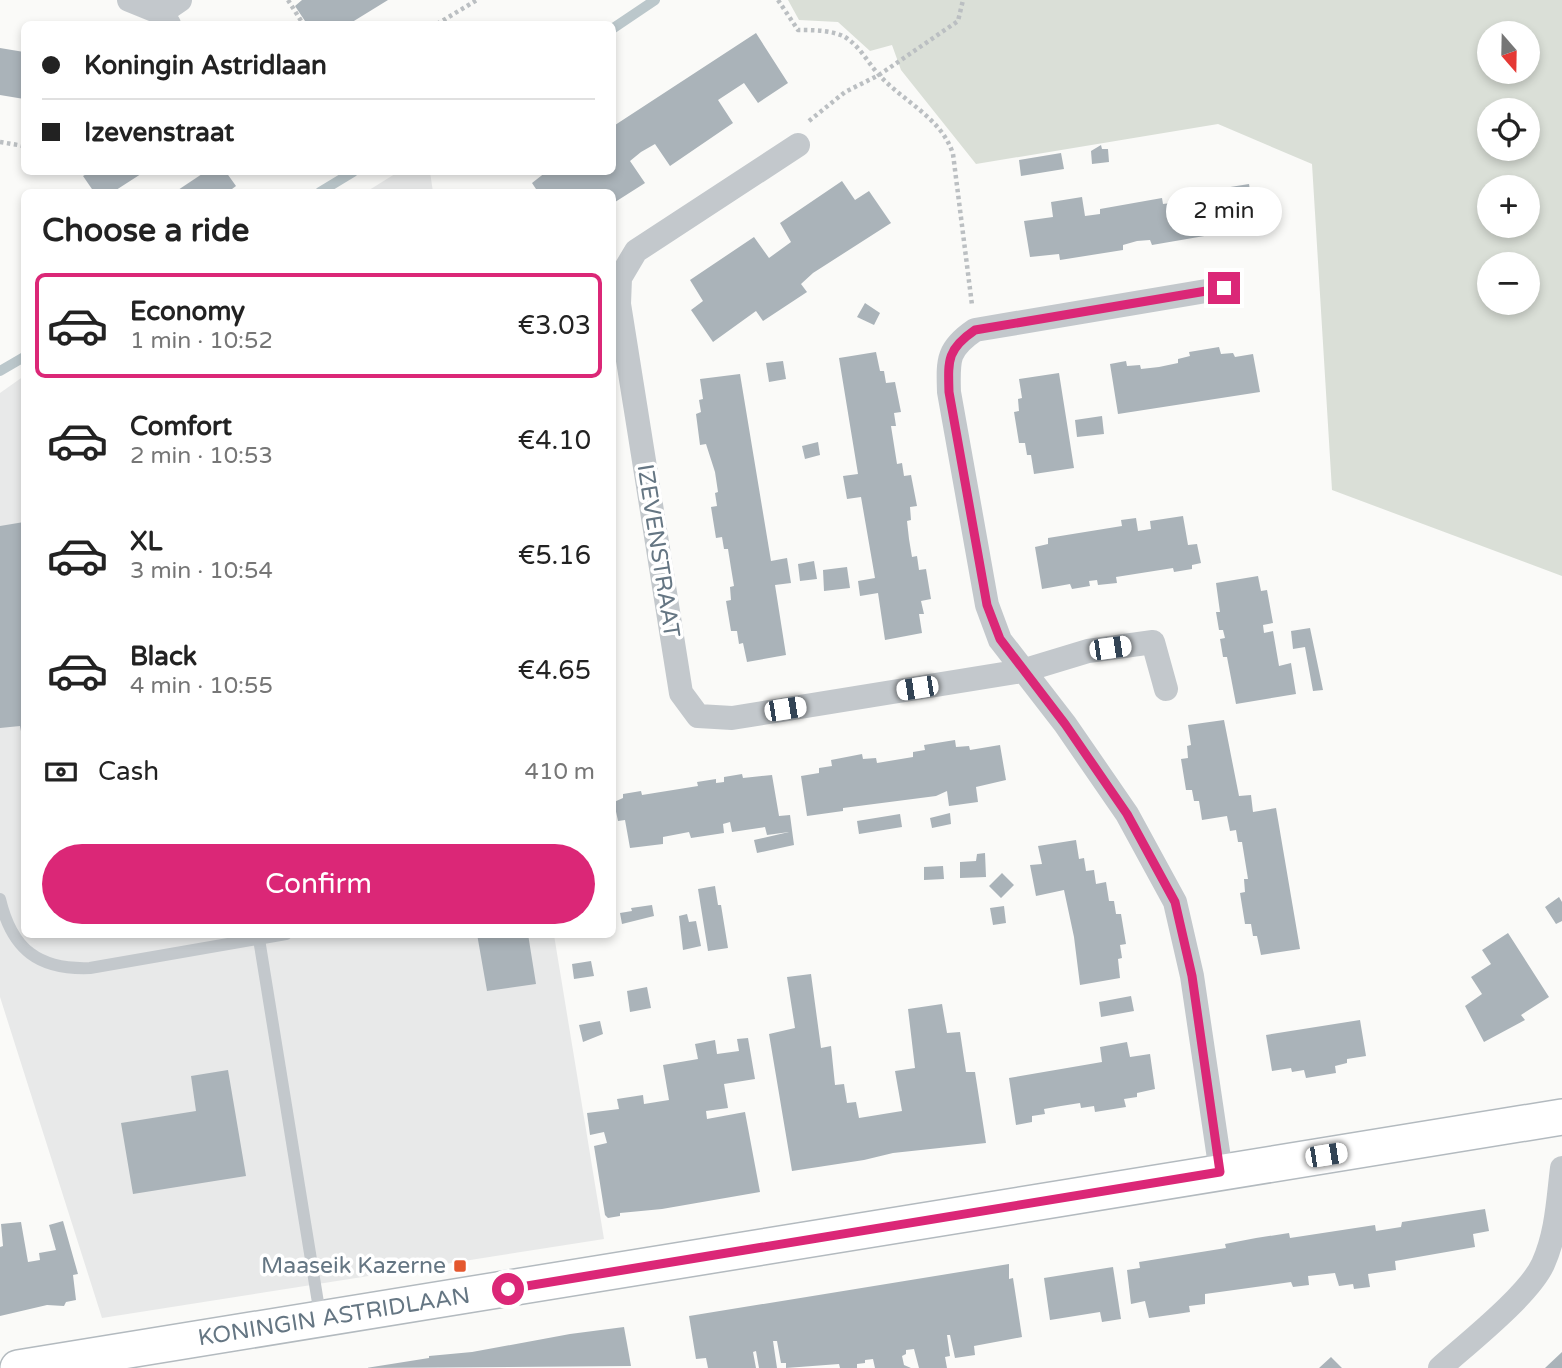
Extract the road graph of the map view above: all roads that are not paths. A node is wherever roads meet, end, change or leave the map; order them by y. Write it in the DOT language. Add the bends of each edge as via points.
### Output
graph roads {
  1 [pos="129,0"];
  2 [pos="170,13"];
  3 [pos="798,145"];
  4 [pos="1224,288"];
  5 [pos="1022,671"];
  6 [pos="1166,689"];
  7 [pos="0,900"];
  8 [pos="264,938"];
  9 [pos="259,939"];
  10 [pos="1562,1117"];
  11 [pos="1562,1168"];
  12 [pos="1220,1172"];
  13 [pos="320,1319"];
  14 [pos="18,1368"];
  15 [pos="1440,1368"];
  1 -- 2 [label="street"];
  3 -- 5 [label="street, IZEVENSTRAAT" via="636,251 621,278 619,304 681,693 698,716 732,718"];
  4 -- 5 [label="street" via="975,330 958,342 948,362 949,392 987,605 1000,639"];
  5 -- 6 [label="street, IZEVENSTRAAT" via="1088,651 1153,642"];
  5 -- 12 [label="street" via="1127,814 1175,902 1192,976"];
  7 -- 9 [label="lane" via="9,929 26,950 38,960 69,969"];
  8 -- 9 [label="lane"];
  9 -- 13 [label="lane"];
  10 -- 12 [label="main road, KONINGIN ASTRIDLAAN"];
  11 -- 15 [label="street" via="1555,1227 1543,1266 1520,1294"];
  12 -- 13 [label="main road, KONINGIN ASTRIDLAAN"];
  13 -- 14 [label="main road, KONINGIN ASTRIDLAAN"];
}
